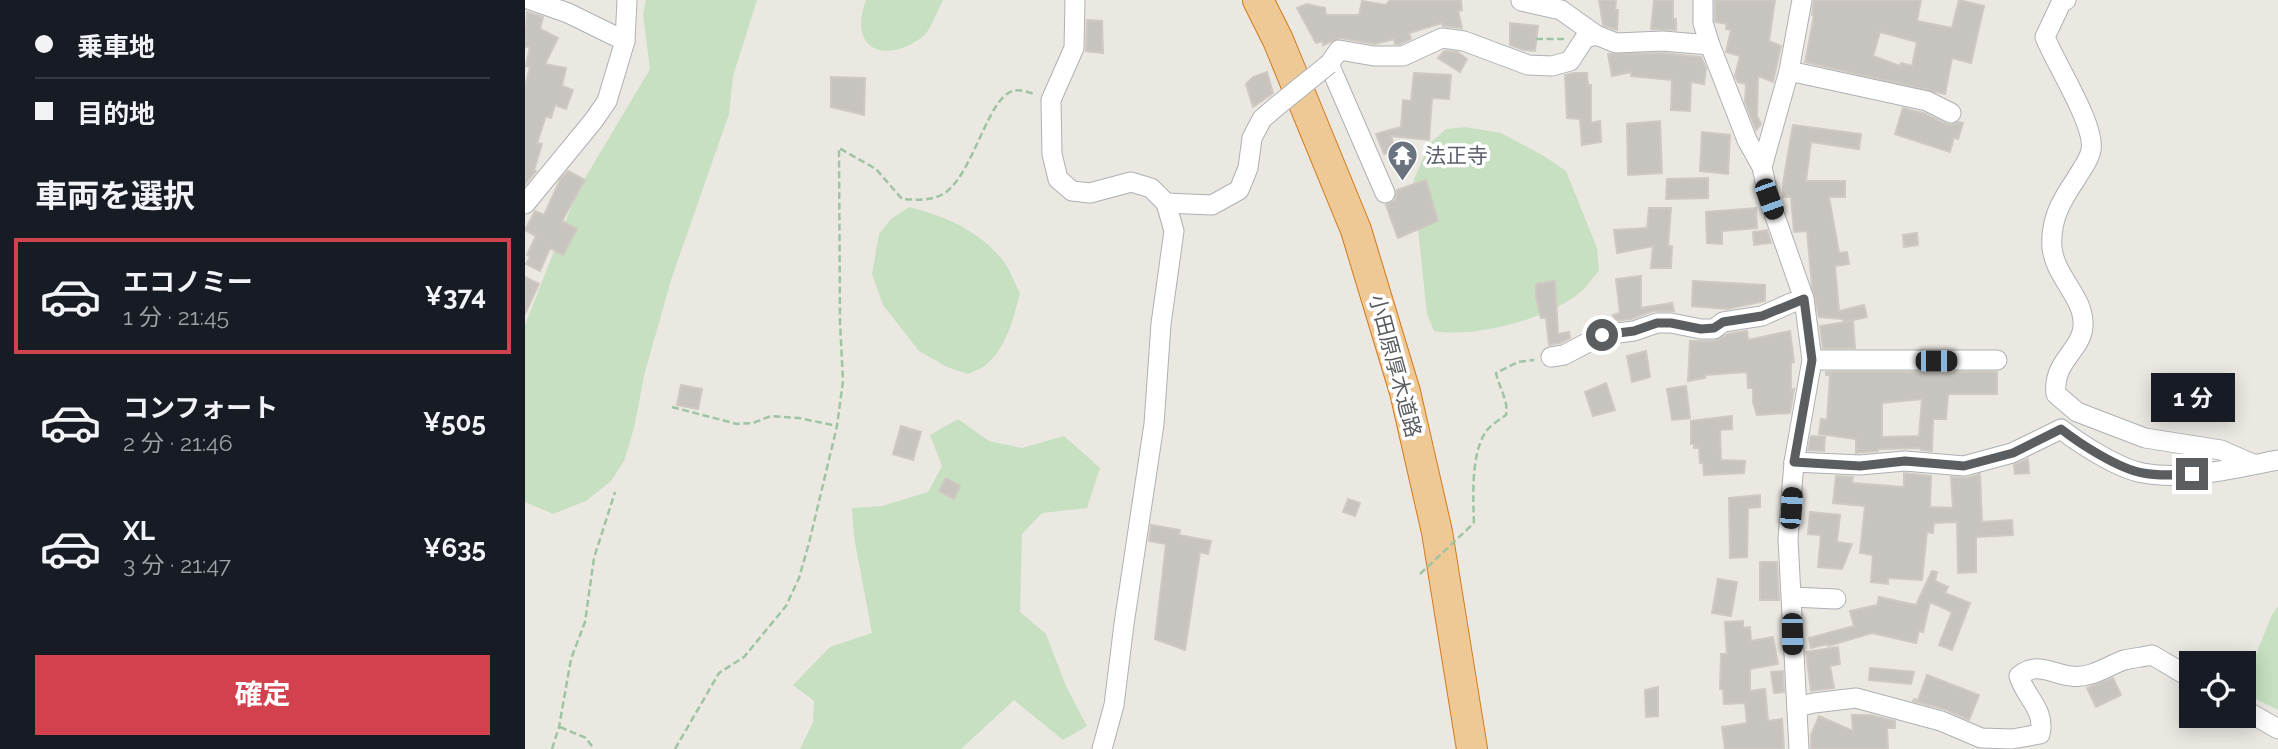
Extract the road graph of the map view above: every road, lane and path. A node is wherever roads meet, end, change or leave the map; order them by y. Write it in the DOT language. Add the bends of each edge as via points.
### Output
graph roads {
  1 [pos="531,0"];
  2 [pos="627,0"];
  3 [pos="1075,0"];
  4 [pos="1258,0"];
  5 [pos="1280,0"];
  6 [pos="1703,0"];
  7 [pos="1802,0"];
  8 [pos="1521,1"];
  9 [pos="2057,1"];
  10 [pos="1591,37"];
  11 [pos="1537,39"];
  12 [pos="625,41"];
  13 [pos="1710,45"];
  14 [pos="1329,64"];
  15 [pos="1789,71"];
  16 [pos="1051,100"];
  17 [pos="1951,113"];
  18 [pos="1762,167"];
  19 [pos="1385,193"];
  20 [pos="1166,203"];
  21 [pos="525,204"];
  22 [pos="1804,299"];
  23 [pos="1551,357"];
  24 [pos="1812,360"];
  25 [pos="1997,360"];
  26 [pos="672,407"];
  27 [pos="837,426"];
  28 [pos="2278,460"];
  29 [pos="1794,462"];
  30 [pos="2253,464"];
  31 [pos="615,492"];
  32 [pos="1420,574"];
  33 [pos="1791,597"];
  34 [pos="1836,599"];
  35 [pos="2179,671"];
  36 [pos="1797,707"];
  37 [pos="2256,716"];
  38 [pos="559,727"];
  39 [pos="2278,729"];
  40 [pos="552,749"];
  41 [pos="594,749"];
  42 [pos="675,749"];
  43 [pos="1102,749"];
  44 [pos="1472,749"];
  45 [pos="1489,749"];
  46 [pos="1799,749"];
  1 -- 12 [label="street"];
  2 -- 12 [label="street"];
  3 -- 16 [label="street" via="1074,48"];
  4 -- 44 [label="highway, 小田原厚木道路" via="1356,230 1405,392 1437,532"];
  5 -- 45 [label="highway, 小田原厚木道路" via="1369,215 1423,388 1453,528"];
  6 -- 13 [label="street" via="1703,23"];
  7 -- 15 [label="street"];
  8 -- 10 [label="street" via="1561,10"];
  9 -- 30 [label="street" via="2045,37 2088,128 2091,149 2056,209 2055,266 2081,309 2084,328 2058,370 2056,394 2077,412 2145,438 2221,450"];
  10 -- 11 [label="path"];
  10 -- 13 [label="street" via="1616,43"];
  10 -- 14 [label="street" via="1570,61 1552,65 1528,65 1464,41 1442,38 1403,56 1339,50"];
  12 -- 21 [label="street" via="607,102"];
  13 -- 18 [label="street"];
  14 -- 19 [label="street"];
  14 -- 20 [label="street, bridge" via="1262,119 1252,138 1240,190 1212,205"];
  15 -- 17 [label="street" via="1927,101"];
  15 -- 18 [label="street"];
  16 -- 20 [label="street" via="1052,154 1058,179 1072,191 1090,194 1131,182 1150,188"];
  16 -- 27 [label="path" via="1015,90 1005,94 962,176 943,194 921,201 902,199 876,169 839,148 843,381"];
  18 -- 22 [label="street"];
  20 -- 43 [label="street" via="1174,231 1154,424 1114,705"];
  22 -- 23 [label="street" via="1714,328 1657,323 1602,335"];
  22 -- 24 [label="street"];
  23 -- 32 [label="path, bridge" via="1518,362 1496,373 1508,407 1481,441 1473,485 1474,523"];
  24 -- 25 [label="street"];
  24 -- 29 [label="street"];
  26 -- 27 [label="path" via="737,424 771,416"];
  27 -- 42 [label="path" via="809,543 786,606 744,657 719,673"];
  28 -- 30 [label="street"];
  29 -- 30 [label="street" via="1860,466 1905,461 1964,466 2013,453 2061,429 2140,472 2170,476"];
  29 -- 33 [label="street" via="1788,539"];
  31 -- 38 [label="path" via="594,558 585,622 571,660"];
  33 -- 34 [label="street"];
  33 -- 36 [label="street"];
  35 -- 36 [label="street" via="2152,655 2073,677 2034,667 2019,676 2036,703 2040,734 2012,739 1981,738 1856,698"];
  36 -- 46 [label="street"];
  37 -- 39 [label="street"];
  38 -- 40 [label="path"];
  38 -- 41 [label="path" via="586,738"];
}
